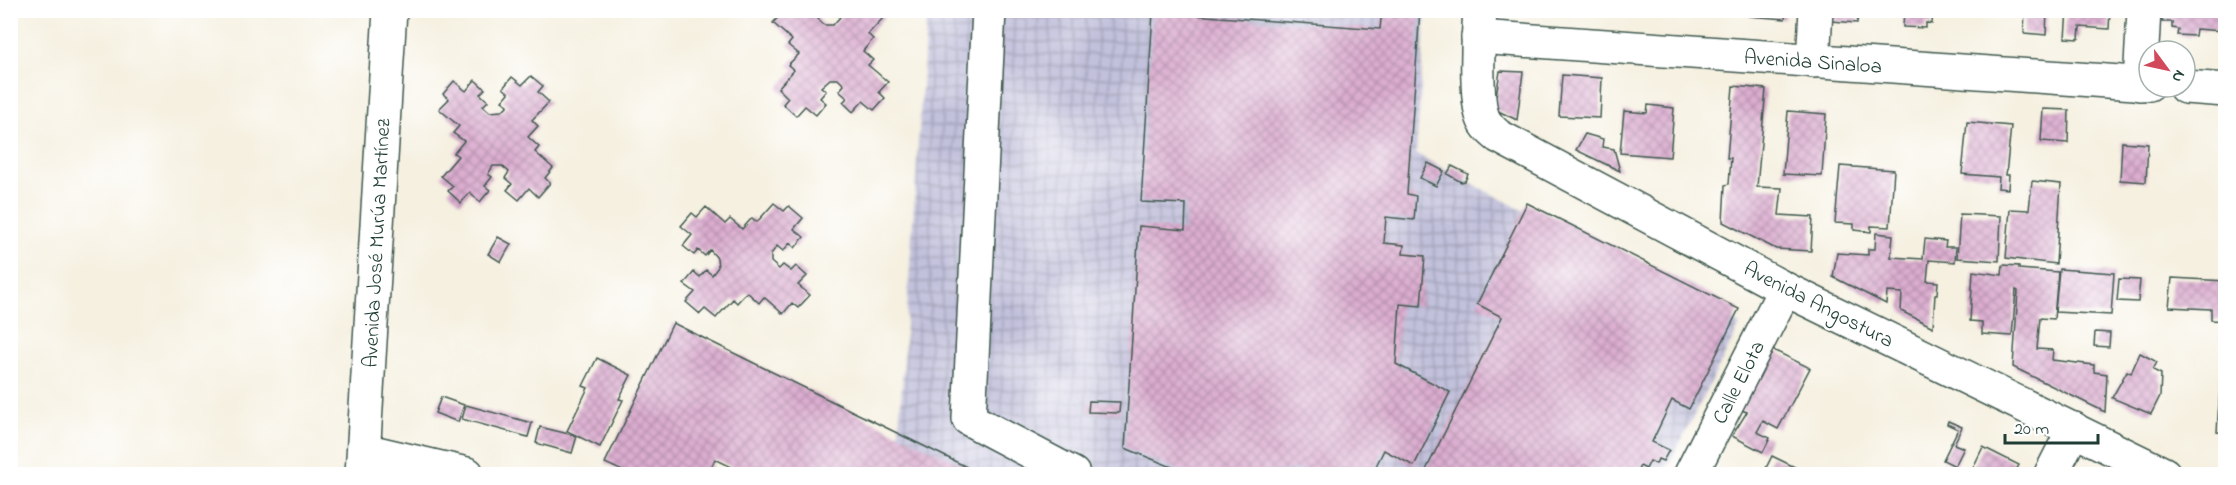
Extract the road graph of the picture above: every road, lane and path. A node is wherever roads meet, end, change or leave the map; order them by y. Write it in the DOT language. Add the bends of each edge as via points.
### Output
graph roads {
  1 [pos="390,10"];
  2 [pos="989,10"];
  3 [pos="1816,10"];
  4 [pos="2144,10"];
  5 [pos="1479,24"];
  6 [pos="2144,39"];
  7 [pos="1813,61"];
  8 [pos="2137,84"];
  9 [pos="2197,88"];
  10 [pos="2226,90"];
  11 [pos="1785,289"];
  12 [pos="2074,429"];
  13 [pos="363,462"];
  14 [pos="467,474"];
  15 [pos="1073,474"];
  16 [pos="1691,474"];
  17 [pos="2051,474"];
  18 [pos="2164,474"];
  1 -- 13 [label="street, Avenida José Murúa Martínez"];
  2 -- 15 [label="street" via="969,418"];
  3 -- 7 [label="street"];
  4 -- 6 [label="street"];
  5 -- 7 [label="street, Avenida Sinaloa"];
  5 -- 11 [label="street, Avenida Angostura" via="1480,108 1489,128 1498,136"];
  7 -- 8 [label="street, Avenida Sinaloa"];
  9 -- 10 [label="street"];
  11 -- 12 [label="street, Avenida Angostura"];
  11 -- 16 [label="street, Calle Elota"];
  12 -- 17 [label="street"];
  12 -- 18 [label="street, Avenida Angostura"];
  13 -- 14 [label="street"];
}
